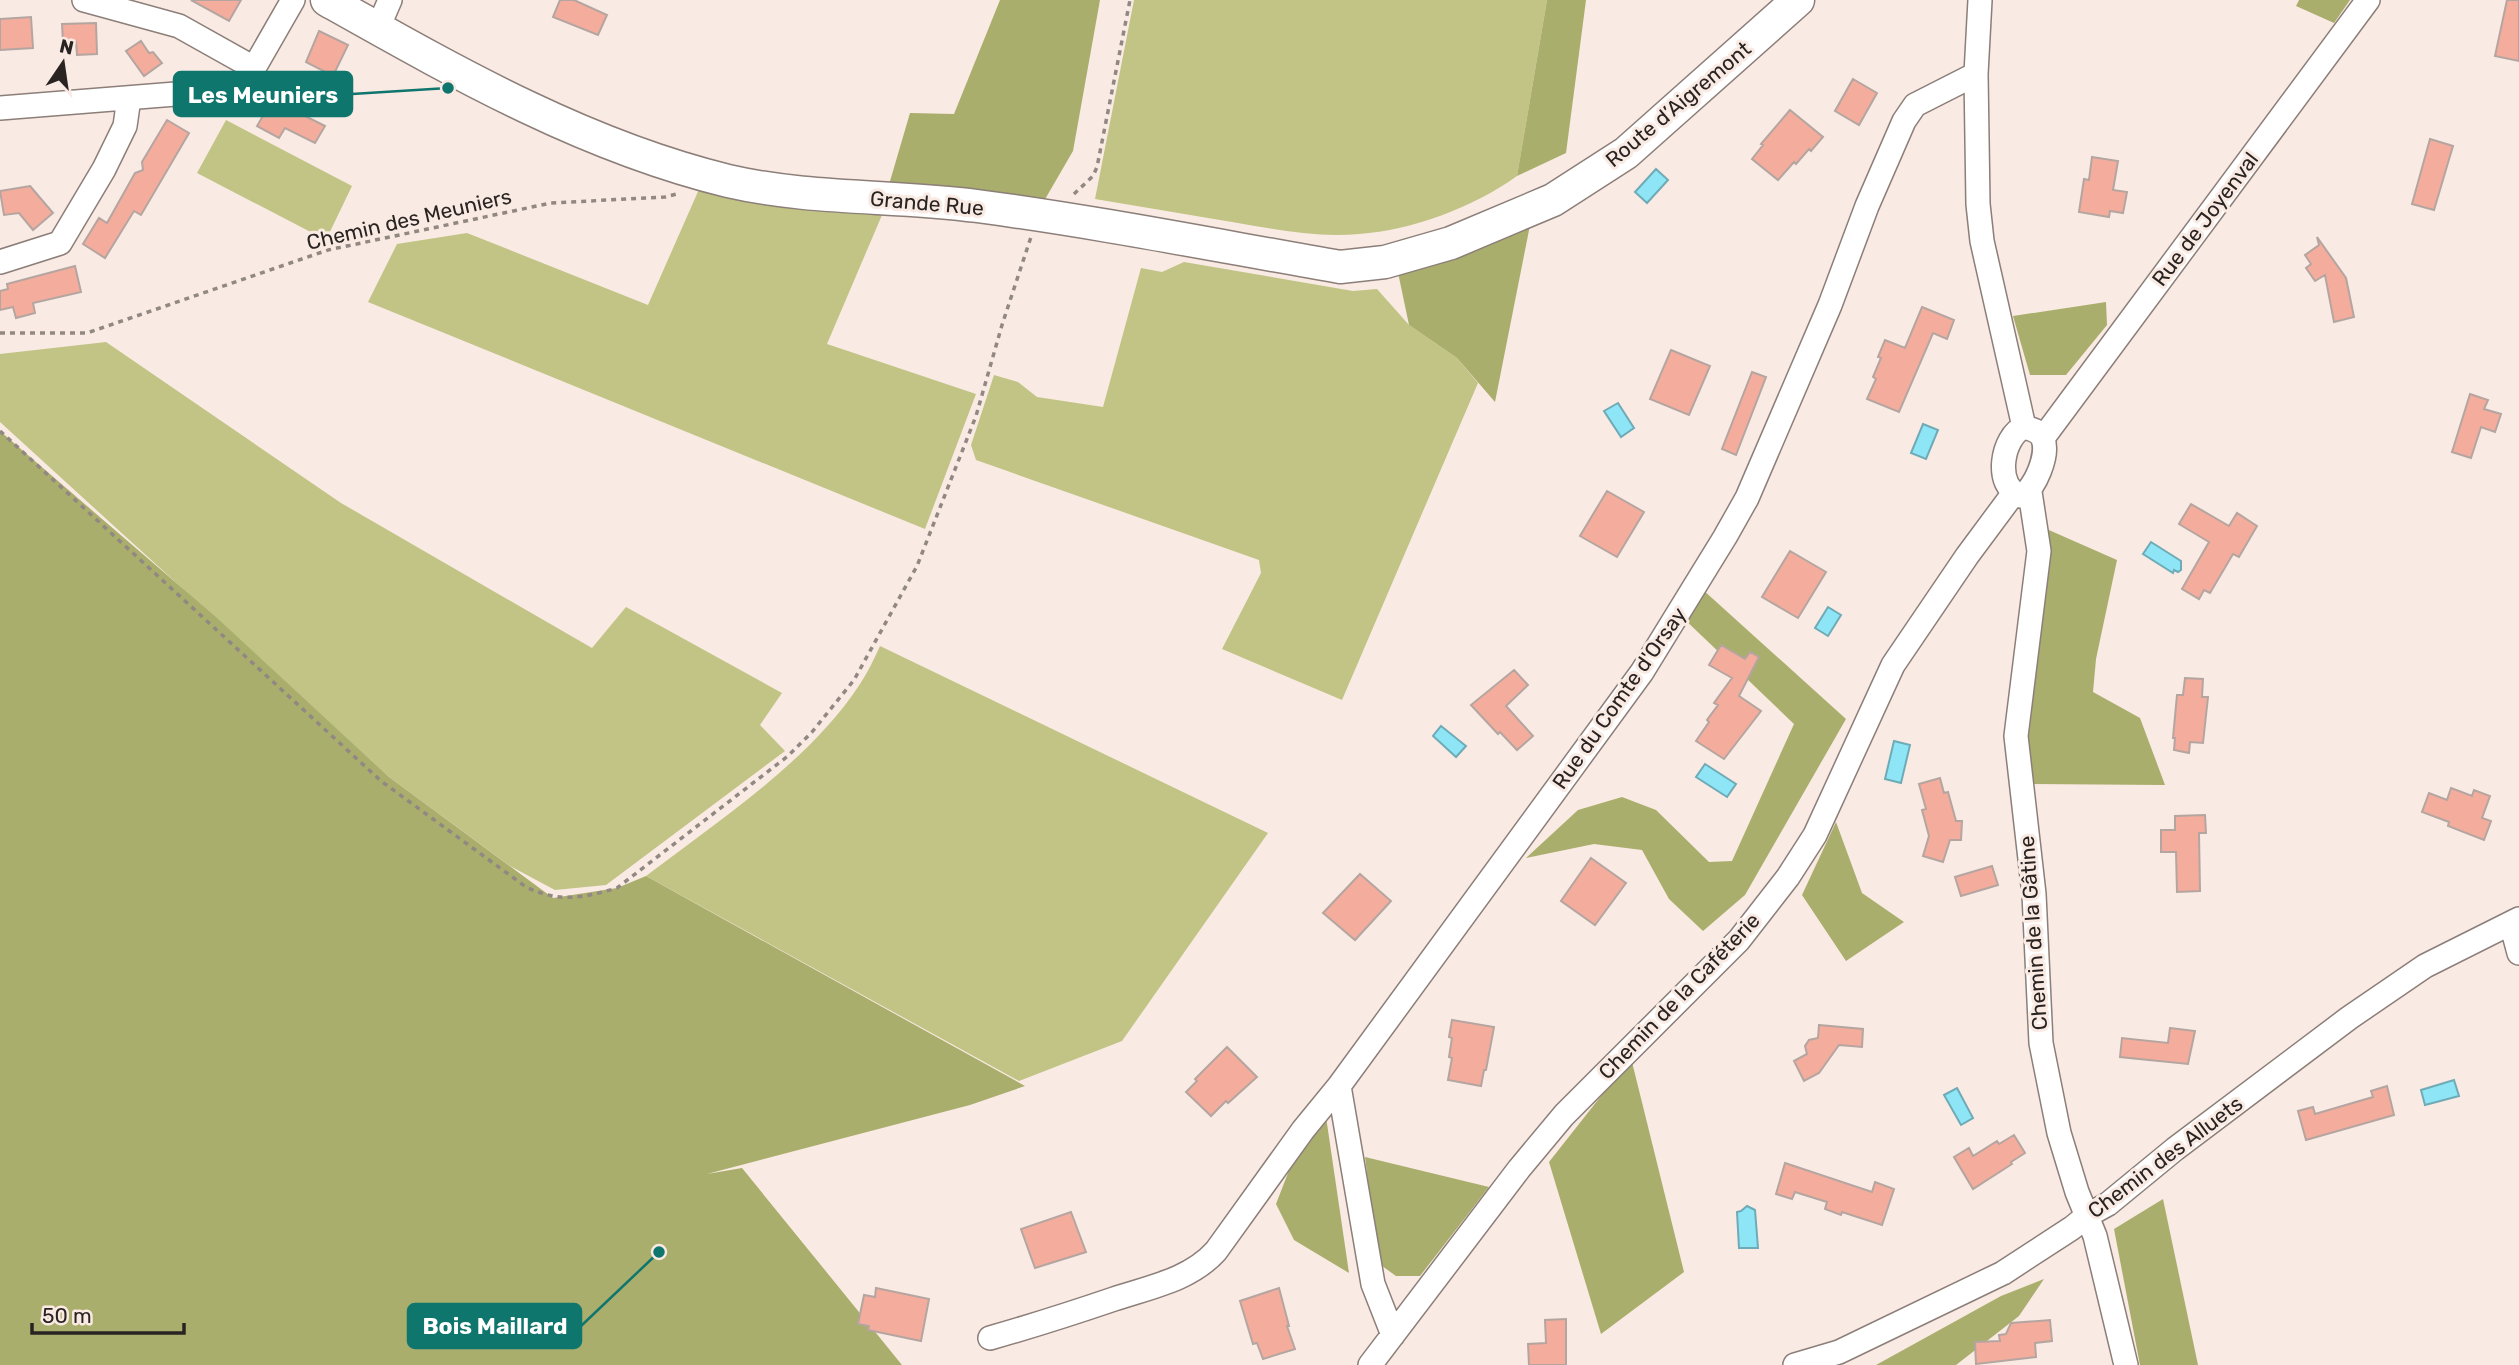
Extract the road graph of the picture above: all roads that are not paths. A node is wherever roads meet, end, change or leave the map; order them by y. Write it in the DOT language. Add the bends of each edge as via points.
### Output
graph roads {
  1 [pos="84,0"];
  2 [pos="293,0"];
  3 [pos="327,0"];
  4 [pos="390,0"];
  5 [pos="1798,0"];
  6 [pos="1980,0"];
  7 [pos="2368,0"];
  8 [pos="378,29"];
  9 [pos="254,68"];
  10 [pos="1976,74"];
  11 [pos="129,98"];
  12 [pos="0,108"];
  13 [pos="1553,200"];
  14 [pos="0,262"];
  15 [pos="2033,432"];
  16 [pos="2021,493"];
  17 [pos="2515,921"];
  18 [pos="2519,953"];
  19 [pos="1339,1086"];
  20 [pos="2088,1215"];
  21 [pos="1393,1335"];
  22 [pos="990,1338"];
  23 [pos="1370,1365"];
  24 [pos="1795,1365"];
  25 [pos="2126,1365"];
  1 -- 9 [label="street" via="179,26"];
  2 -- 9 [label="street"];
  3 -- 8 [label="street, Grande Rue"];
  4 -- 8 [label="street"];
  5 -- 13 [label="street, Route d’Aigremont" via="1626,153"];
  6 -- 10 [label="street"];
  7 -- 15 [label="street, Rue de Joyenval"];
  8 -- 13 [label="street, Grande Rue" via="471,81 637,153 703,174 803,195 976,206 1339,267 1385,262 1451,243"];
  9 -- 11 [label="street" via="238,89"];
  10 -- 15 [label="street" via="1982,242"];
  10 -- 19 [label="street, Rue du Comte d'Orsay" via="1915,105 1904,121 1747,498 1725,537 1642,671"];
  11 -- 12 [label="street"];
  11 -- 14 [label="street" via="125,126 60,243"];
  15 -- 16 [label="street" via="2042,459"];
  15 -- 16 [label="street, Rue de Joyenval" via="2018,429 2002,473 2006,486"];
  16 -- 20 [label="street, Chemin de la Gâtine" via="2039,551 2016,736 2034,894 2041,1044 2059,1133"];
  16 -- 21 [label="street, Chemin de la Caféterie" via="1959,567 1893,665 1815,835 1788,877 1739,940 1564,1115"];
  17 -- 18 [label="street"];
  17 -- 20 [label="street, Chemin des Alluets" via="2425,966 2349,1018"];
  19 -- 21 [label="street" via="1373,1284"];
  19 -- 22 [label="street, Rue du Comte d'Orsay" via="1203,1265 1181,1277"];
  20 -- 24 [label="street, Chemin des Alluets" via="2003,1273 1839,1352"];
  20 -- 25 [label="street, Chemin de la Gâtine"];
  21 -- 23 [label="street, Chemin de la Caféterie"];
}
